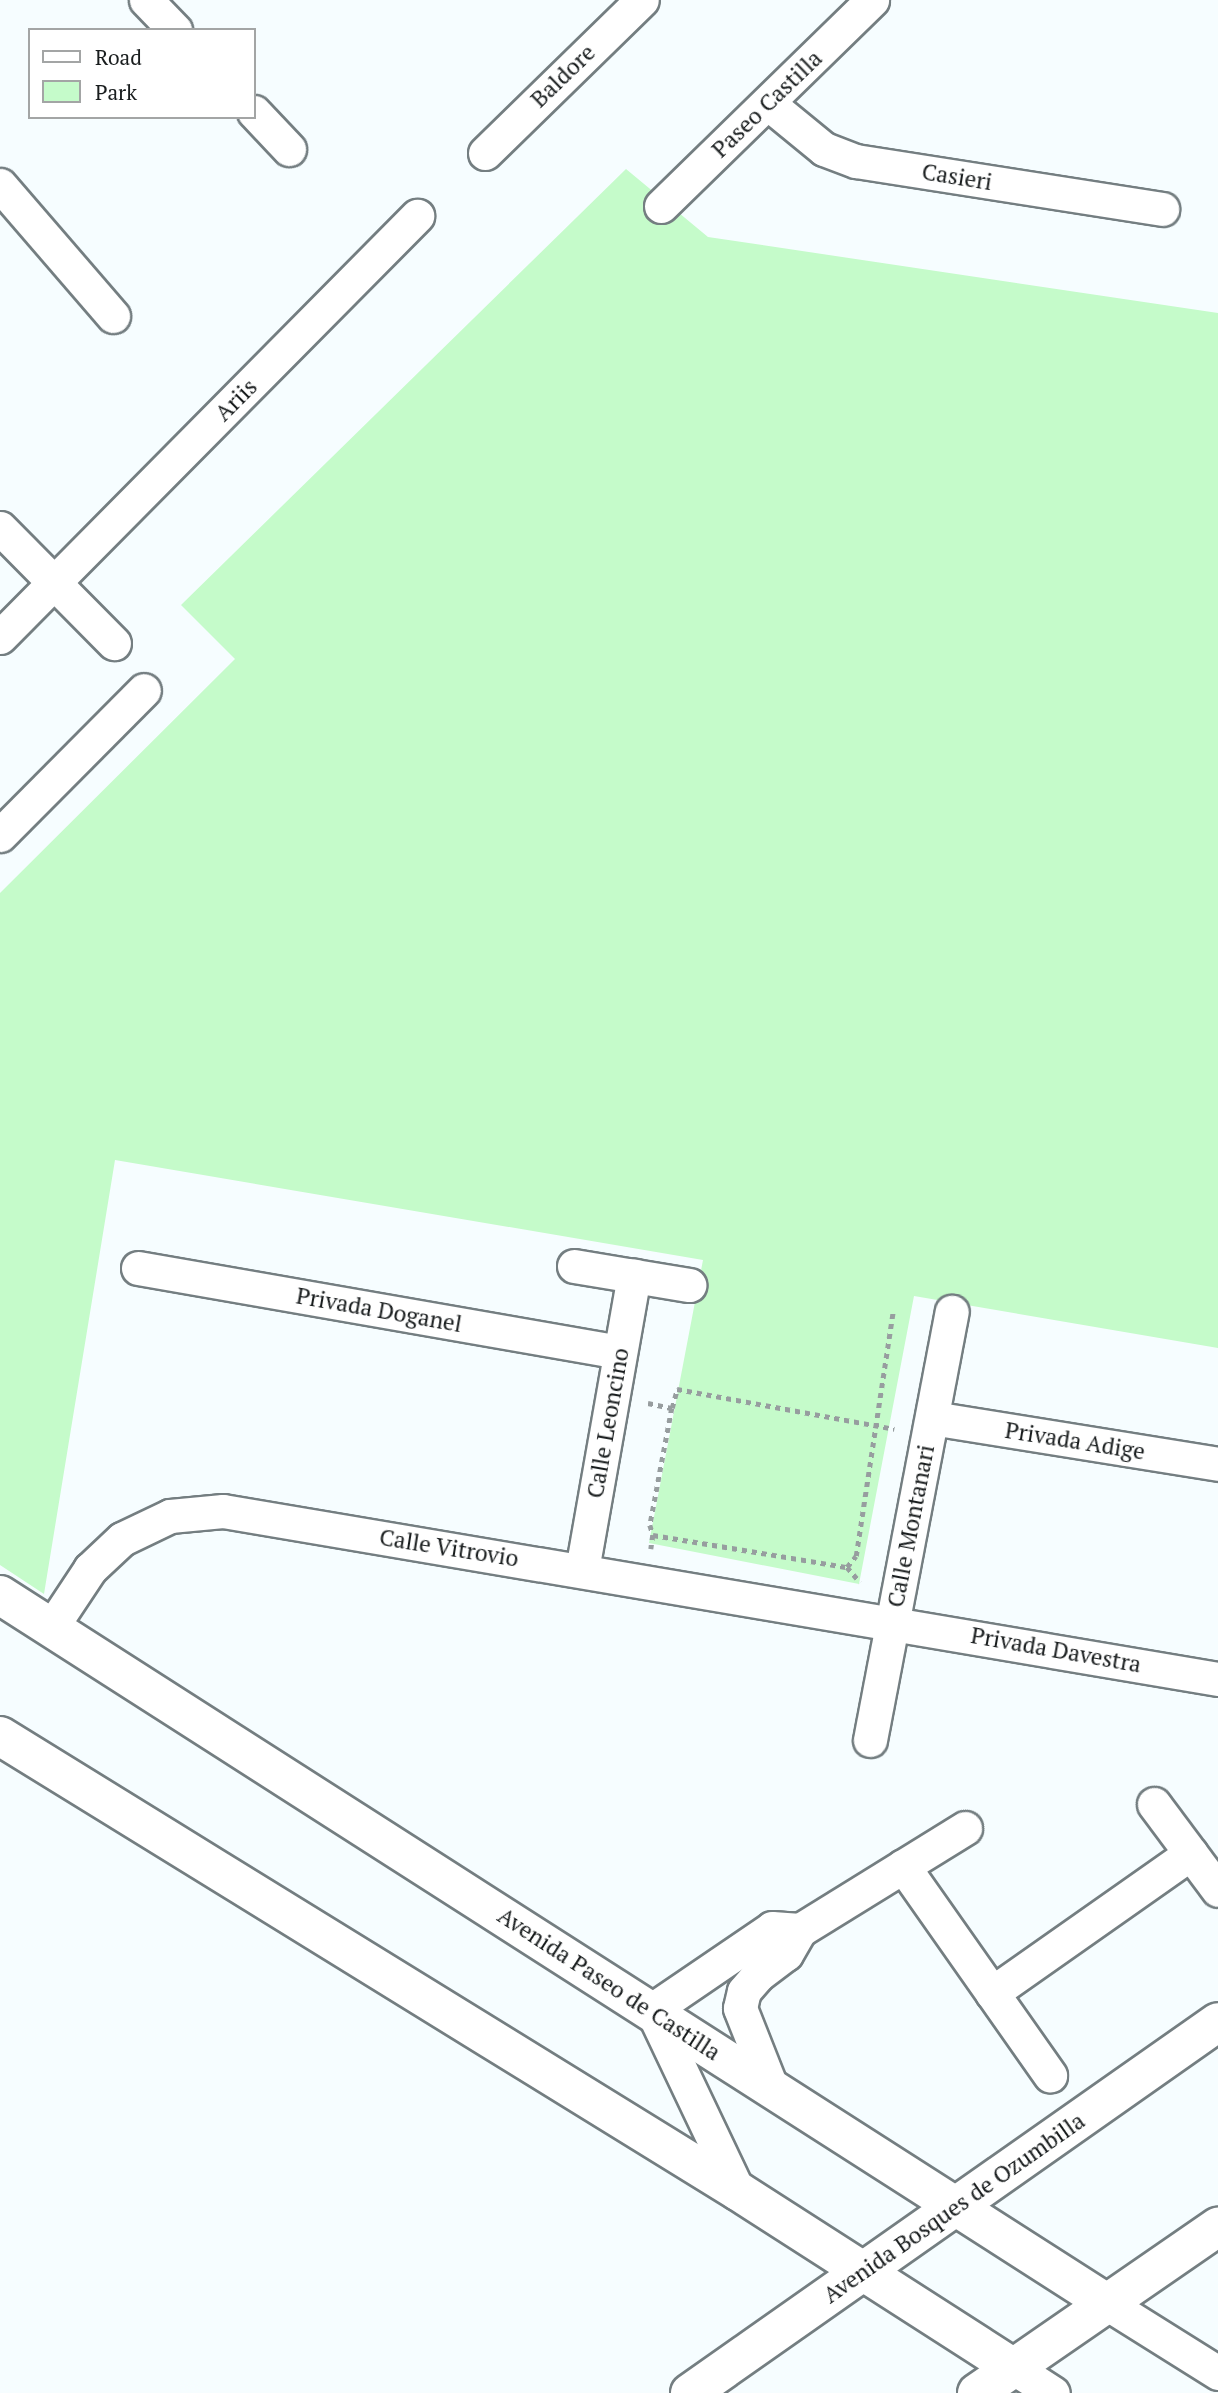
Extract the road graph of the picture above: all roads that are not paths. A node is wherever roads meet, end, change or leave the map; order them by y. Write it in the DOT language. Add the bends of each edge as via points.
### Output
graph roads {
  1 [pos="146,0"];
  2 [pos="642,0"];
  3 [pos="872,0"];
  4 [pos="173,28"];
  5 [pos="769,104"];
  6 [pos="256,114"];
  7 [pos="289,149"];
  8 [pos="485,153"];
  9 [pos="0,185"];
  10 [pos="660,206"];
  11 [pos="1162,209"];
  12 [pos="417,216"];
  13 [pos="113,316"];
  14 [pos="0,528"];
  15 [pos="54,584"];
  16 [pos="0,637"];
  17 [pos="114,643"];
  18 [pos="144,690"];
  19 [pos="0,835"];
  20 [pos="574,1266"];
  21 [pos="138,1268"];
  22 [pos="634,1276"];
  23 [pos="689,1285"];
  24 [pos="952,1312"];
  25 [pos="620,1352"];
  26 [pos="930,1427"];
  27 [pos="1218,1464"];
  28 [pos="582,1570"];
  29 [pos="0,1595"];
  30 [pos="893,1622"];
  31 [pos="51,1628"];
  32 [pos="1218,1679"];
  33 [pos="0,1736"];
  34 [pos="870,1740"];
  35 [pos="1154,1804"];
  36 [pos="965,1828"];
  37 [pos="1191,1853"];
  38 [pos="903,1866"];
  39 [pos="1218,1890"];
  40 [pos="800,1930"];
  41 [pos="712,1970"];
  42 [pos="744,1991"];
  43 [pos="992,1993"];
  44 [pos="652,2010"];
  45 [pos="1218,2022"];
  46 [pos="1050,2075"];
  47 [pos="772,2089"];
  48 [pos="738,2191"];
  49 [pos="954,2206"];
  50 [pos="1218,2227"];
  51 [pos="865,2271"];
  52 [pos="1108,2304"];
  53 [pos="1014,2368"];
  54 [pos="1218,2373"];
  55 [pos="690,2393"];
  56 [pos="977,2393"];
  57 [pos="1053,2393"];
  1 -- 4 [label="street"];
  2 -- 8 [label="street, Baldore"];
  3 -- 5 [label="street, Paseo Castilla"];
  5 -- 10 [label="street, Paseo Castilla"];
  5 -- 11 [label="street, Casieri" via="824,149 856,161"];
  6 -- 7 [label="street"];
  9 -- 13 [label="street"];
  12 -- 15 [label="street, Ariis"];
  14 -- 15 [label="street"];
  15 -- 16 [label="street, Ariis"];
  15 -- 17 [label="street"];
  18 -- 19 [label="street"];
  20 -- 22 [label="street"];
  21 -- 25 [label="street, Privada Doganel"];
  22 -- 23 [label="street"];
  22 -- 25 [label="street, Calle Leoncino"];
  24 -- 26 [label="street, Calle Montanari"];
  25 -- 28 [label="street, Calle Leoncino"];
  26 -- 27 [label="street, Privada Adige"];
  26 -- 30 [label="street, Calle Montanari"];
  28 -- 30 [label="street, Calle Vitrovio"];
  28 -- 31 [label="street, Calle Vitrovio" via="223,1511 170,1516 122,1539 90,1569"];
  29 -- 31 [label="street, Avenida Paseo de Castilla"];
  30 -- 32 [label="street, Privada Davestra"];
  30 -- 34 [label="street, Calle Montanari"];
  31 -- 44 [label="street, Avenida Paseo de Castilla"];
  33 -- 48 [label="street"];
  35 -- 37 [label="street"];
  36 -- 38 [label="street"];
  37 -- 39 [label="street"];
  37 -- 43 [label="street"];
  38 -- 40 [label="street"];
  38 -- 43 [label="street"];
  40 -- 41 [label="street" via="772,1928"];
  40 -- 42 [label="street" via="786,1954"];
  41 -- 42 [label="street"];
  41 -- 44 [label="street"];
  42 -- 47 [label="street" via="740,2008"];
  43 -- 46 [label="street"];
  44 -- 47 [label="street, Avenida Paseo de Castilla"];
  44 -- 48 [label="street"];
  45 -- 49 [label="street, Avenida Bosques de Ozumbilla"];
  47 -- 49 [label="street, Avenida Paseo de Castilla"];
  48 -- 51 [label="street"];
  49 -- 51 [label="street, Avenida Bosques de Ozumbilla"];
  49 -- 52 [label="street, Avenida Paseo de Castilla"];
  50 -- 52 [label="street"];
  51 -- 53 [label="street"];
  51 -- 55 [label="street, Avenida Bosques de Ozumbilla"];
  52 -- 53 [label="street"];
  52 -- 54 [label="street, Avenida Paseo de Castilla"];
  53 -- 56 [label="street"];
  53 -- 57 [label="street"];
}
